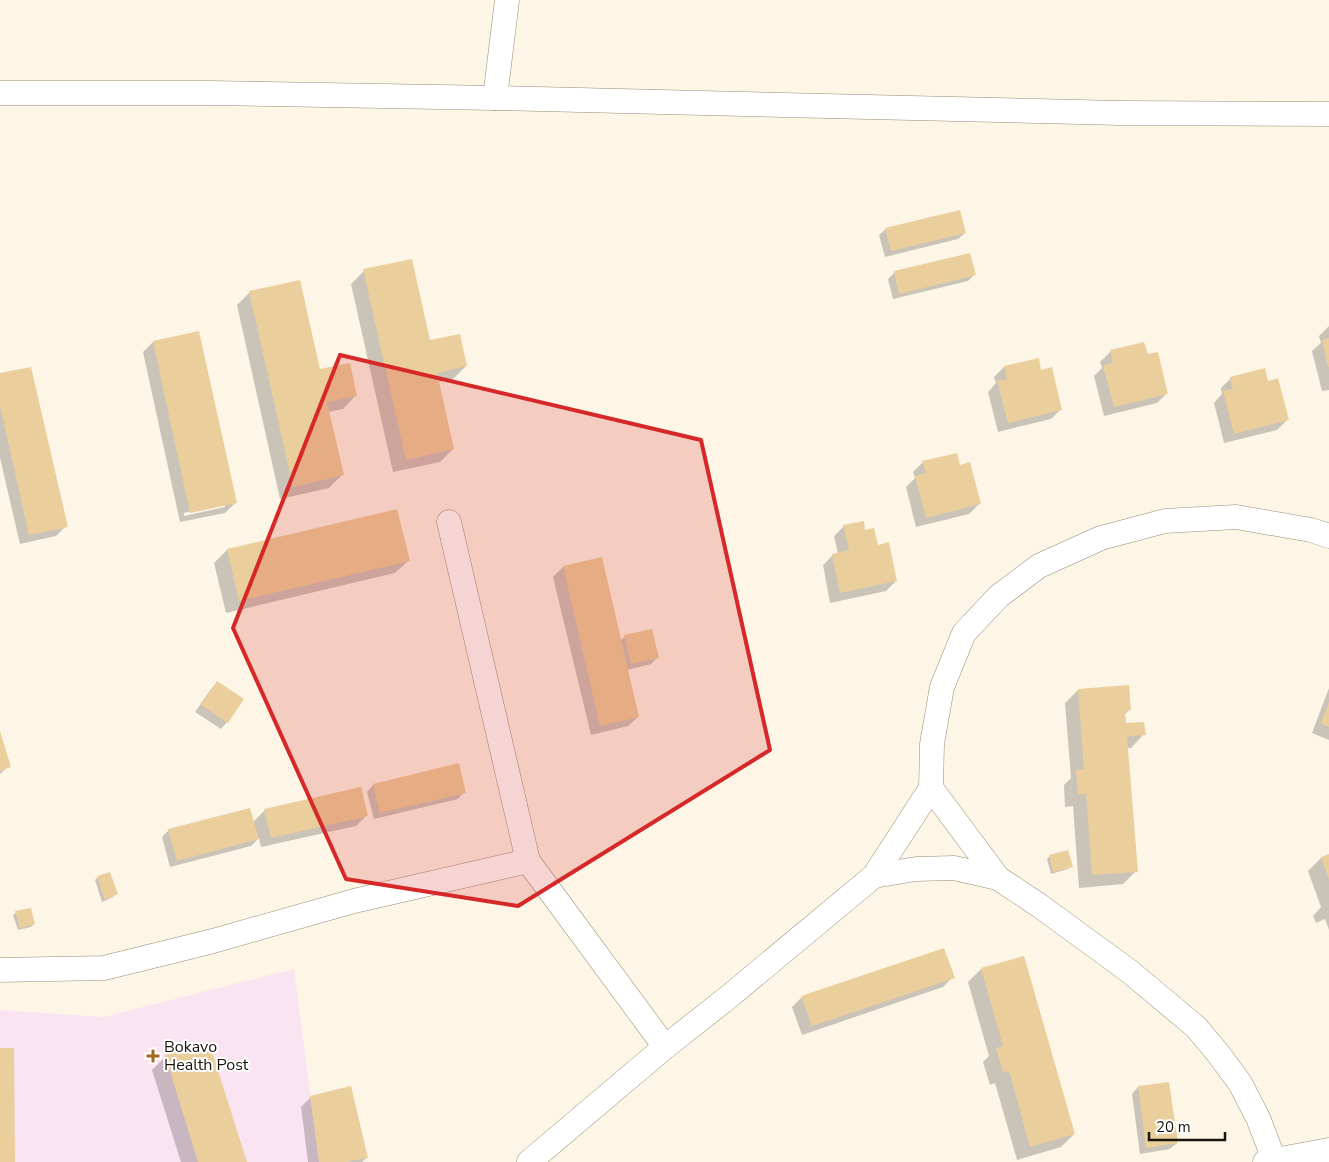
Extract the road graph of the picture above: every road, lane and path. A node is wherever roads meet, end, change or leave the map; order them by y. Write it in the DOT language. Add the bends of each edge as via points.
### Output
graph roads {
  1 [pos="506,0"];
  2 [pos="0,93"];
  3 [pos="495,98"];
  4 [pos="1329,114"];
  5 [pos="449,522"];
  6 [pos="1329,536"];
  7 [pos="931,788"];
  8 [pos="528,861"];
  9 [pos="874,876"];
  10 [pos="998,878"];
  11 [pos="0,970"];
  12 [pos="665,1047"];
  13 [pos="1329,1150"];
  14 [pos="1271,1161"];
  15 [pos="529,1162"];
  1 -- 3 [label="street"];
  2 -- 3 [label="street"];
  3 -- 4 [label="street" via="1120,113"];
  5 -- 8 [label="street"];
  6 -- 7 [label="street" via="1236,516 1165,521 1101,538 1039,566 999,596 964,633 942,687 932,744"];
  7 -- 9 [label="street"];
  7 -- 10 [label="street"];
  8 -- 11 [label="street" via="354,901 104,968"];
  8 -- 12 [label="street"];
  9 -- 10 [label="street" via="916,869 954,868"];
  9 -- 12 [label="street"];
  10 -- 14 [label="street" via="1129,971 1196,1027 1240,1083 1258,1118"];
  12 -- 15 [label="street"];
  13 -- 14 [label="street"];
}
